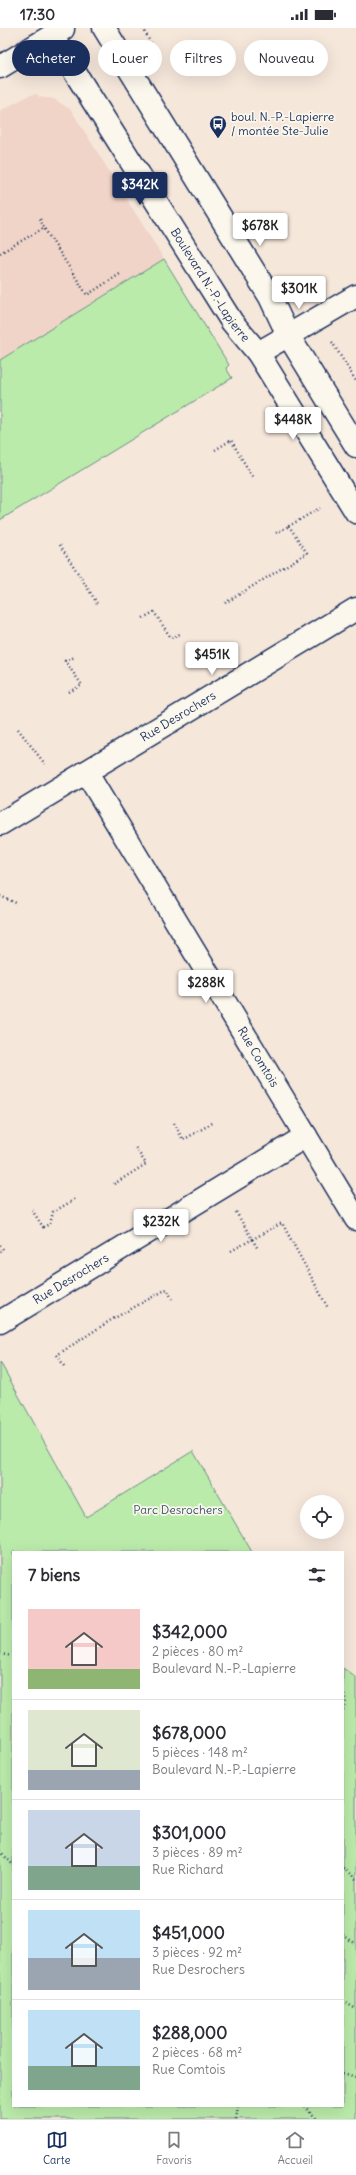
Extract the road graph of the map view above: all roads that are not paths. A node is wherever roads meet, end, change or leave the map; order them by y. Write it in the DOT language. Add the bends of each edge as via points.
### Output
graph roads {
  1 [pos="104,28"];
  2 [pos="58,32"];
  3 [pos="0,67"];
  4 [pos="356,296"];
  5 [pos="288,335"];
  6 [pos="258,353"];
  7 [pos="356,446"];
  8 [pos="356,512"];
  9 [pos="356,608"];
  10 [pos="86,772"];
  11 [pos="0,824"];
  12 [pos="306,1136"];
  13 [pos="356,1219"];
  14 [pos="0,1322"];
  1 -- 5 [label="street" via="270,297"];
  2 -- 3 [label="street"];
  2 -- 6 [label="street, Boulevard N.-P.-Lapierre" via="232,322"];
  4 -- 5 [label="street"];
  5 -- 6 [label="street"];
  5 -- 7 [label="street"];
  6 -- 8 [label="street, Boulevard N.-P.-Lapierre"];
  9 -- 10 [label="street, Rue Desrochers"];
  10 -- 11 [label="street, Rue Desrochers"];
  10 -- 12 [label="street, Rue Comtois"];
  12 -- 13 [label="street, Rue Comtois"];
  12 -- 14 [label="street, Rue Desrochers"];
}
